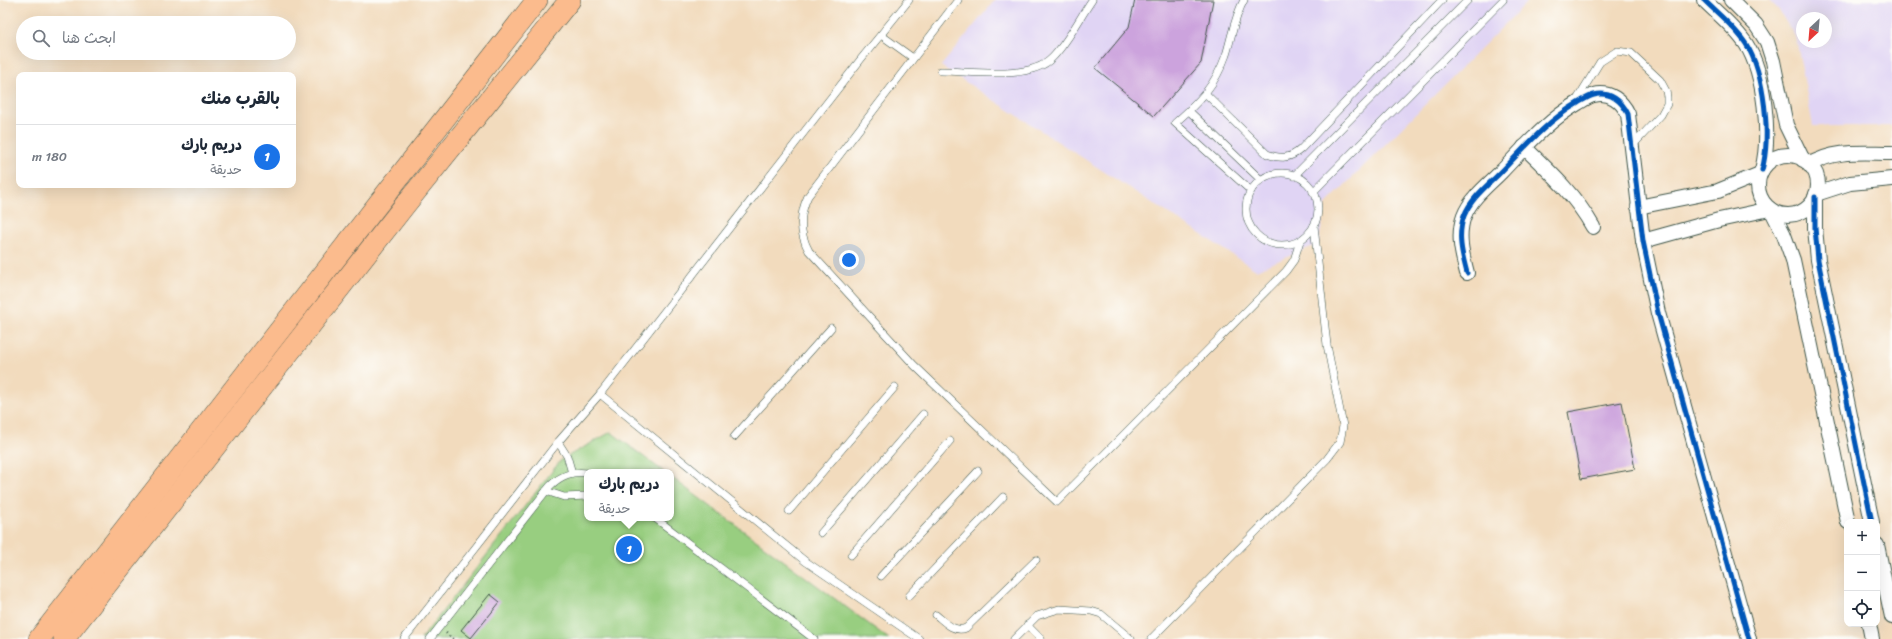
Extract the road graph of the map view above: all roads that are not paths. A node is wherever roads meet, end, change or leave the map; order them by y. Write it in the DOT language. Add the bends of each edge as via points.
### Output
graph roads {
  1 [pos="537,0"];
  2 [pos="570,0"];
  3 [pos="909,0"];
  4 [pos="958,0"];
  5 [pos="1092,0"];
  6 [pos="1244,0"];
  7 [pos="1442,0"];
  8 [pos="1468,0"];
  9 [pos="1503,0"];
  10 [pos="1704,0"];
  11 [pos="1731,0"];
  12 [pos="881,35"];
  13 [pos="913,58"];
  14 [pos="941,70"];
  15 [pos="1206,94"];
  16 [pos="1573,106"];
  17 [pos="1189,111"];
  18 [pos="1632,145"];
  19 [pos="1524,147"];
  20 [pos="1892,153"];
  21 [pos="1806,162"];
  22 [pos="1761,172"];
  23 [pos="1294,176"];
  24 [pos="1892,179"];
  25 [pos="1261,180"];
  26 [pos="1251,191"];
  27 [pos="1313,192"];
  28 [pos="1816,195"];
  29 [pos="1638,207"];
  30 [pos="1771,210"];
  31 [pos="1314,226"];
  32 [pos="1593,227"];
  33 [pos="1300,241"];
  34 [pos="1643,241"];
  35 [pos="1467,273"];
  36 [pos="831,328"];
  37 [pos="895,386"];
  38 [pos="600,394"];
  39 [pos="923,414"];
  40 [pos="734,437"];
  41 [pos="950,441"];
  42 [pos="558,442"];
  43 [pos="978,471"];
  44 [pos="572,473"];
  45 [pos="584,473"];
  46 [pos="546,491"];
  47 [pos="584,496"];
  48 [pos="1003,498"];
  49 [pos="789,511"];
  50 [pos="1847,519"];
  51 [pos="1871,519"];
  52 [pos="659,521"];
  53 [pos="821,533"];
  54 [pos="851,555"];
  55 [pos="1879,555"];
  56 [pos="1036,560"];
  57 [pos="881,576"];
  58 [pos="909,596"];
  59 [pos="936,615"];
  60 [pos="1892,617"];
  61 [pos="1027,625"];
  62 [pos="1870,627"];
  63 [pos="39,639"];
  64 [pos="64,639"];
  65 [pos="404,639"];
  66 [pos="430,639"];
  67 [pos="814,639"];
  68 [pos="918,639"];
  69 [pos="1014,639"];
  70 [pos="1040,639"];
  71 [pos="1130,639"];
  72 [pos="1151,639"];
  73 [pos="1749,639"];
  74 [pos="1872,639"];
  1 -- 63 [label="main road"];
  2 -- 64 [label="main road" via="405,205"];
  3 -- 12 [label="lane"];
  4 -- 13 [label="lane"];
  5 -- 14 [label="lane" via="1056,54 1039,68 1018,72"];
  6 -- 15 [label="lane" via="1222,66"];
  7 -- 15 [label="lane" via="1292,156 1280,158 1267,154"];
  8 -- 23 [label="lane"];
  9 -- 27 [label="lane"];
  10 -- 22 [label="street" via="1741,37 1755,64 1766,129 1766,150"];
  11 -- 21 [label="street" via="1756,25 1767,42 1786,125"];
  12 -- 13 [label="lane"];
  12 -- 38 [label="lane"];
  13 -- 33 [label="lane" via="808,196 801,214 805,243 809,251 914,365 1057,502 1286,271 1294,260"];
  15 -- 17 [label="lane"];
  16 -- 18 [label="street" via="1592,95 1614,97 1625,107 1628,114"];
  16 -- 18 [label="lane" via="1600,62 1617,51 1631,53 1660,80 1667,97 1667,104 1660,115"];
  16 -- 19 [label="street" via="1554,119"];
  17 -- 25 [label="lane"];
  17 -- 26 [label="lane" via="1175,123"];
  18 -- 29 [label="street"];
  19 -- 32 [label="street" via="1564,185"];
  19 -- 35 [label="street" via="1473,200 1464,215 1460,240"];
  20 -- 21 [label="street" via="1836,154"];
  21 -- 22 [label="street" via="1788,155 1780,156 1767,164"];
  21 -- 28 [label="street" via="1817,178"];
  22 -- 29 [label="street" via="1718,191"];
  22 -- 30 [label="street" via="1758,192 1761,200"];
  23 -- 25 [label="lane" via="1272,175"];
  23 -- 27 [label="lane" via="1305,182"];
  24 -- 28 [label="street" via="1850,183"];
  25 -- 26 [label="lane"];
  26 -- 33 [label="lane" via="1246,201 1246,211 1252,231 1269,243 1280,245"];
  27 -- 31 [label="lane" via="1317,203"];
  28 -- 30 [label="street" via="1807,208 1793,215 1779,214"];
  28 -- 51 [label="street" via="1815,228 1818,260"];
  29 -- 34 [label="street"];
  30 -- 34 [label="street" via="1719,220"];
  30 -- 50 [label="street" via="1793,260"];
  31 -- 33 [label="lane"];
  31 -- 72 [label="lane" via="1326,338 1342,419 1340,442 1327,459"];
  34 -- 73 [label="street" via="1667,349"];
  36 -- 40 [label="lane"];
  37 -- 49 [label="lane"];
  38 -- 42 [label="lane"];
  38 -- 68 [label="lane" via="805,561"];
  39 -- 53 [label="lane"];
  41 -- 54 [label="lane"];
  42 -- 44 [label="lane" via="567,456"];
  42 -- 65 [label="lane"];
  43 -- 57 [label="lane"];
  44 -- 45 [label="lane"];
  44 -- 46 [label="lane" via="556,480"];
  46 -- 47 [label="lane" via="564,498"];
  46 -- 66 [label="lane"];
  48 -- 58 [label="lane"];
  52 -- 67 [label="lane"];
  55 -- 60 [label="street"];
  56 -- 59 [label="lane" via="966,628 955,630"];
  61 -- 69 [label="lane"];
  61 -- 70 [label="lane"];
  61 -- 71 [label="lane" via="1037,616 1049,611 1091,611 1106,617"];
  62 -- 74 [label="street"];
}
